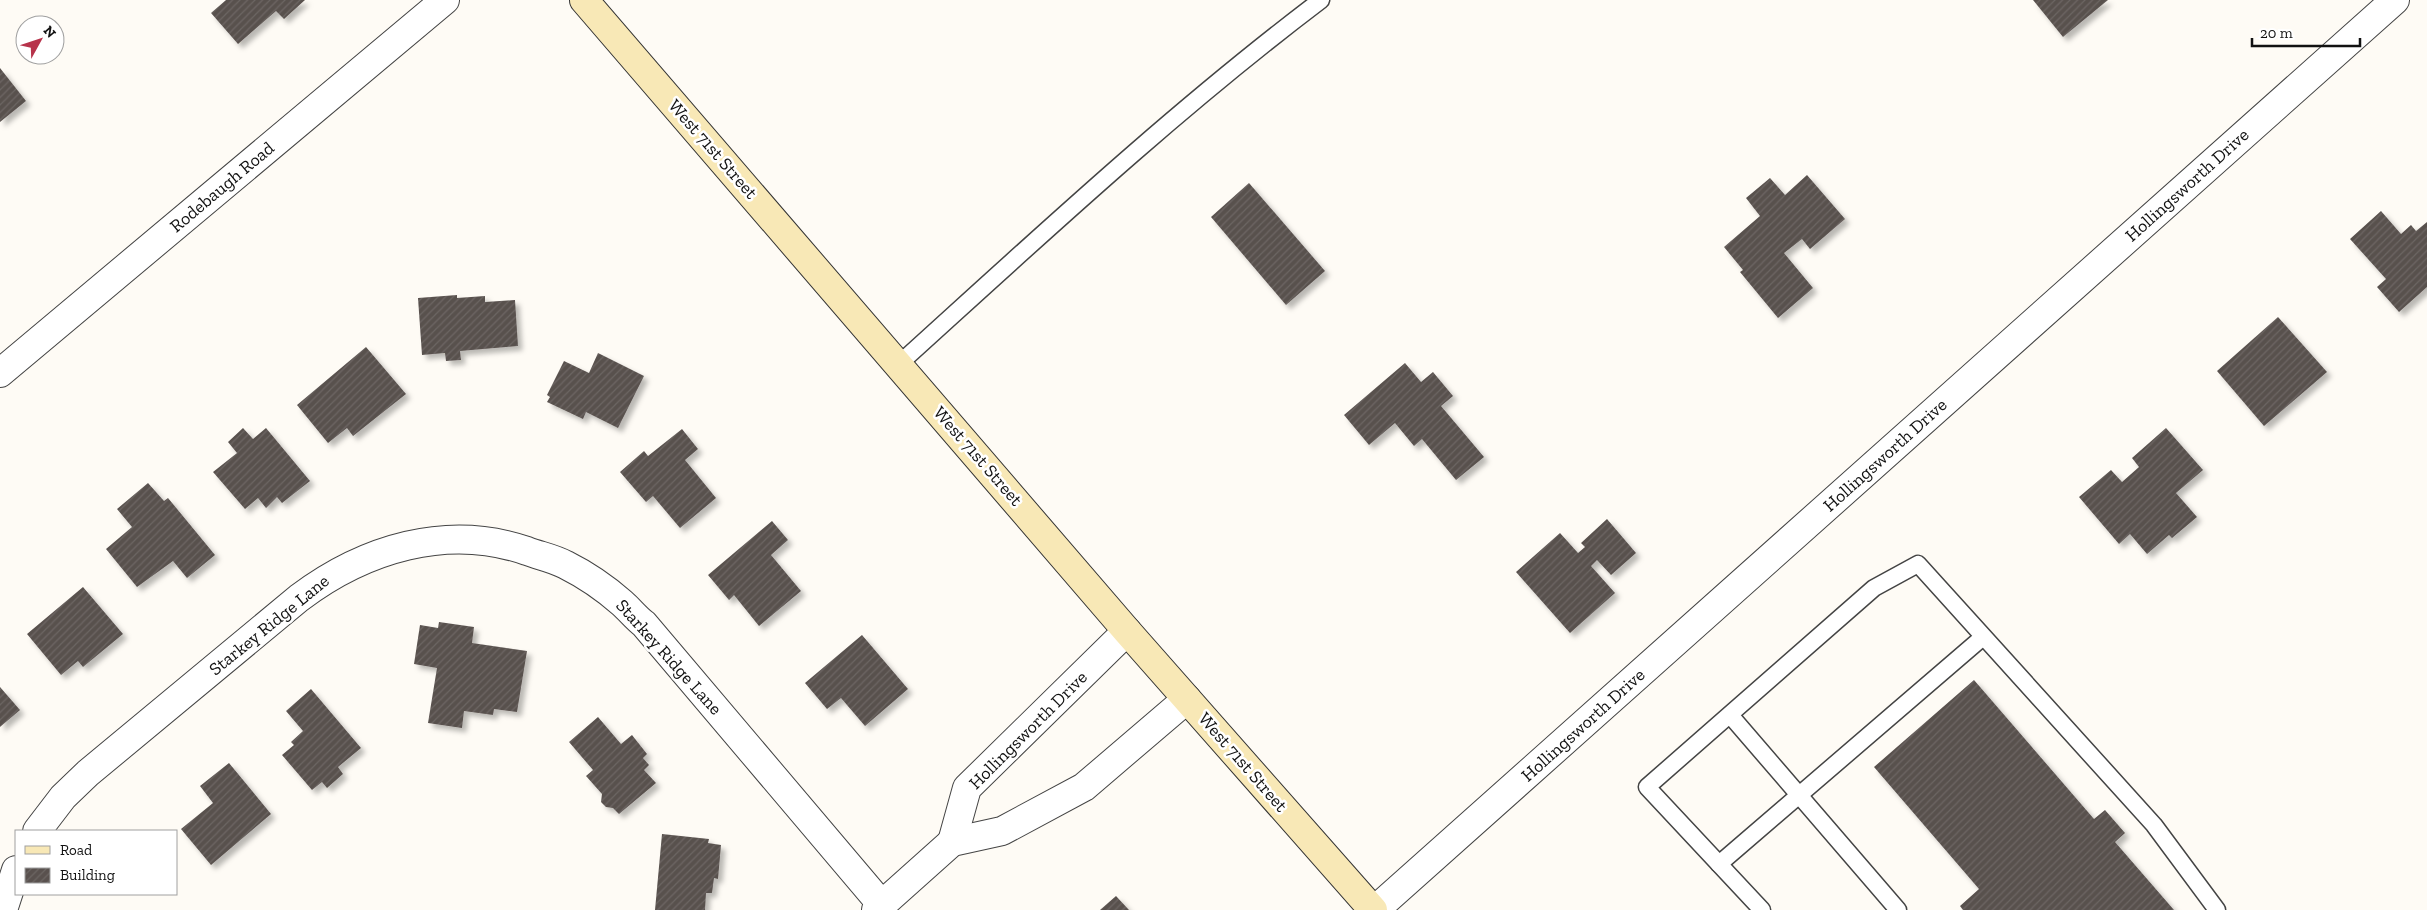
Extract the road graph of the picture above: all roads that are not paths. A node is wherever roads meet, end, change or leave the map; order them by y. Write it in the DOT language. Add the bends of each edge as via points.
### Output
graph roads {
  1 [pos="445,0"];
  2 [pos="584,0"];
  3 [pos="1321,0"];
  4 [pos="2395,0"];
  5 [pos="898,364"];
  6 [pos="0,373"];
  7 [pos="1127,631"];
  8 [pos="1983,637"];
  9 [pos="1187,699"];
  10 [pos="1730,715"];
  11 [pos="1800,796"];
  12 [pos="38,830"];
  13 [pos="952,842"];
  14 [pos="1719,864"];
  15 [pos="15,873"];
  16 [pos="879,908"];
  17 [pos="3,910"];
  18 [pos="1374,910"];
  19 [pos="1762,910"];
  20 [pos="1898,910"];
  21 [pos="2217,910"];
  1 -- 6 [label="street, Rodebaugh Road"];
  2 -- 5 [label="main road, West 71st Street"];
  3 -- 5 [label="lane" via="1103,182"];
  4 -- 18 [label="street, Hollingsworth Drive"];
  5 -- 7 [label="main road, West 71st Street"];
  7 -- 9 [label="main road, West 71st Street"];
  7 -- 13 [label="street, Hollingsworth Drive" via="967,788"];
  8 -- 10 [label="lane" via="1918,564 1874,588"];
  8 -- 11 [label="lane"];
  8 -- 21 [label="lane" via="2154,825"];
  9 -- 13 [label="street" via="1084,787 1002,831"];
  9 -- 18 [label="main road, West 71st Street"];
  10 -- 11 [label="lane"];
  10 -- 14 [label="lane" via="1647,788"];
  11 -- 14 [label="lane"];
  11 -- 20 [label="lane"];
  12 -- 16 [label="street, Starkey Ridge Lane" via="63,797 88,773 327,578 358,561 408,545 426,541 478,541 513,546 556,560 603,587 624,605 644,624"];
  13 -- 16 [label="street"];
  14 -- 19 [label="lane"];
  15 -- 17 [label="street"];
}
